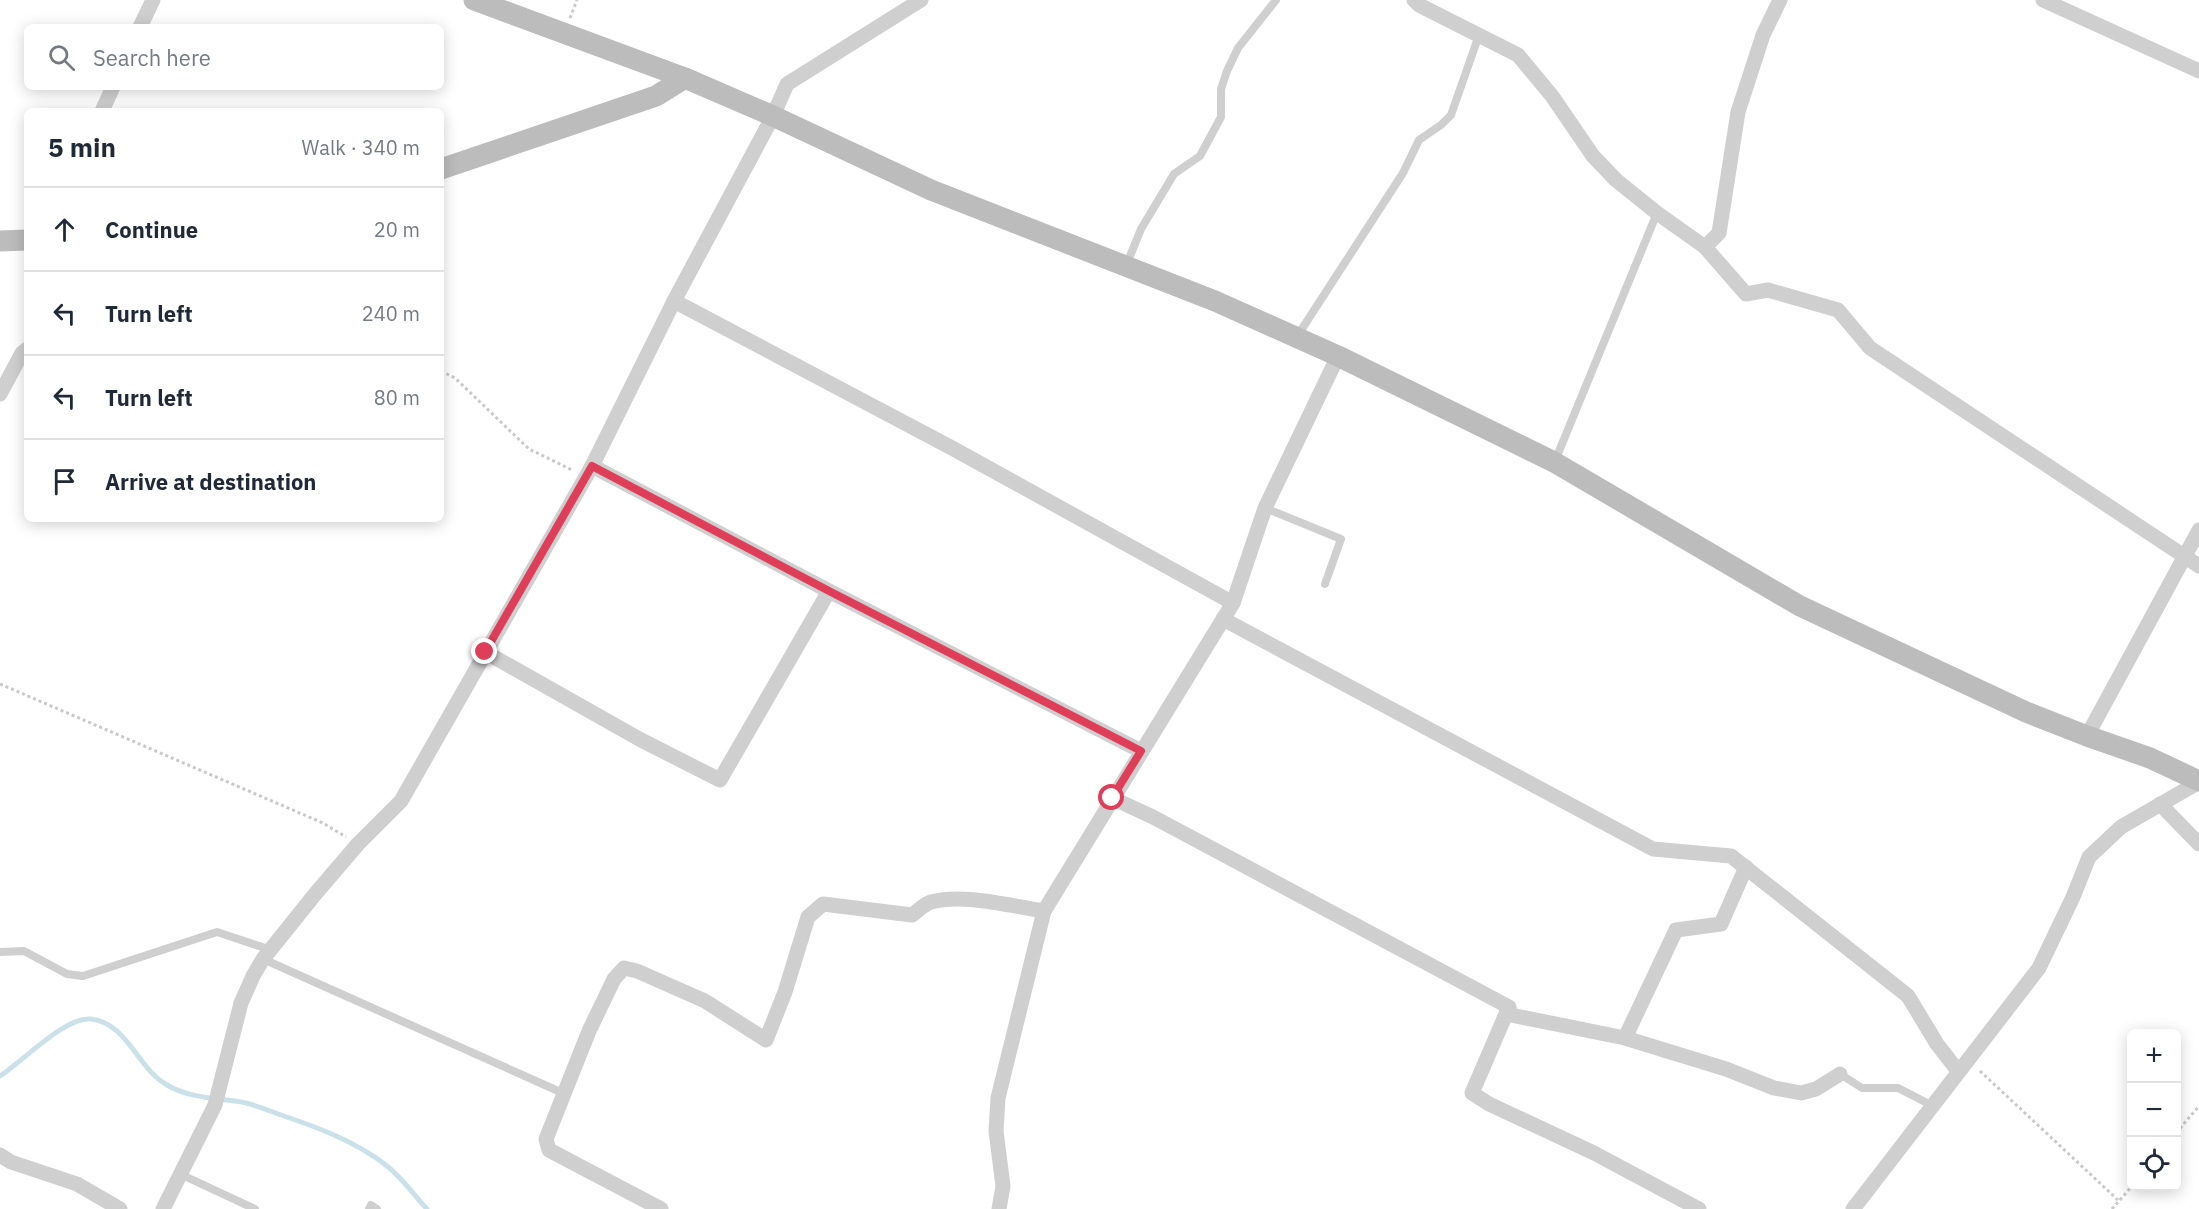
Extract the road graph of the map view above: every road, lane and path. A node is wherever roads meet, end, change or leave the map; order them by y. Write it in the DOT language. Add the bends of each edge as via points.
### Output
graph roads {
  1 [pos="153,0"];
  2 [pos="474,0"];
  3 [pos="921,0"];
  4 [pos="1276,0"];
  5 [pos="1414,0"];
  6 [pos="1780,0"];
  7 [pos="2043,0"];
  8 [pos="141,24"];
  9 [pos="1479,35"];
  10 [pos="2199,71"];
  11 [pos="685,78"];
  12 [pos="112,90"];
  13 [pos="103,108"];
  14 [pos="773,116"];
  15 [pos="444,168"];
  16 [pos="1657,213"];
  17 [pos="24,240"];
  18 [pos="0,242"];
  19 [pos="1706,247"];
  20 [pos="1126,266"];
  21 [pos="674,301"];
  22 [pos="1297,337"];
  23 [pos="24,351"];
  24 [pos="1338,356"];
  25 [pos="444,372"];
  26 [pos="0,394"];
  27 [pos="1554,462"];
  28 [pos="589,471"];
  29 [pos="1265,507"];
  30 [pos="2199,530"];
  31 [pos="2185,557"];
  32 [pos="2199,566"];
  33 [pos="1325,584"];
  34 [pos="829,591"];
  35 [pos="1233,603"];
  36 [pos="1223,619"];
  37 [pos="485,652"];
  38 [pos="0,684"];
  39 [pos="2087,736"];
  40 [pos="1141,751"];
  41 [pos="2199,782"];
  42 [pos="1112,798"];
  43 [pos="2160,804"];
  44 [pos="358,844"];
  45 [pos="2199,844"];
  46 [pos="1746,867"];
  47 [pos="1044,911"];
  48 [pos="0,952"];
  49 [pos="267,954"];
  50 [pos="1506,1014"];
  51 [pos="1625,1038"];
  52 [pos="1963,1065"];
  53 [pos="1840,1074"];
  54 [pos="565,1094"];
  55 [pos="1933,1106"];
  56 [pos="2199,1106"];
  57 [pos="2181,1127"];
  58 [pos="0,1155"];
  59 [pos="180,1174"];
  60 [pos="2128,1191"];
  61 [pos="2119,1201"];
  62 [pos="120,1209"];
  63 [pos="163,1209"];
  64 [pos="255,1209"];
  65 [pos="369,1209"];
  66 [pos="377,1209"];
  67 [pos="661,1209"];
  68 [pos="999,1209"];
  69 [pos="1699,1209"];
  70 [pos="1853,1209"];
  71 [pos="2112,1209"];
  1 -- 8 [label="street"];
  2 -- 11 [label="street"];
  3 -- 14 [label="street" via="787,84"];
  4 -- 20 [label="lane" via="1238,48 1221,89 1221,117 1200,156 1174,174 1141,230"];
  5 -- 9 [label="street"];
  6 -- 19 [label="street" via="1763,35 1738,112 1719,233"];
  7 -- 10 [label="street"];
  9 -- 16 [label="street" via="1518,55 1593,156"];
  9 -- 22 [label="lane" via="1450,116 1419,140 1403,173"];
  11 -- 14 [label="street"];
  11 -- 15 [label="street" via="656,96"];
  12 -- 13 [label="street"];
  14 -- 20 [label="street" via="931,190"];
  14 -- 21 [label="street"];
  16 -- 19 [label="street"];
  16 -- 27 [label="lane"];
  17 -- 18 [label="street"];
  19 -- 31 [label="street" via="1746,294 1768,290 1838,310 1870,348"];
  20 -- 22 [label="street"];
  21 -- 28 [label="street"];
  21 -- 35 [label="street"];
  22 -- 24 [label="street"];
  23 -- 26 [label="street"];
  24 -- 27 [label="street"];
  24 -- 29 [label="street"];
  25 -- 28 [label="path" via="455,378 529,449"];
  27 -- 39 [label="street" via="1800,606 2026,712"];
  28 -- 34 [label="street"];
  28 -- 37 [label="street"];
  29 -- 33 [label="lane" via="1341,539"];
  29 -- 35 [label="street"];
  30 -- 31 [label="street"];
  31 -- 32 [label="street"];
  31 -- 39 [label="street"];
  34 -- 37 [label="street" via="720,780 640,740"];
  34 -- 40 [label="street"];
  35 -- 36 [label="street"];
  36 -- 40 [label="street"];
  36 -- 46 [label="street" via="1653,849 1731,856"];
  37 -- 44 [label="street" via="401,801"];
  38 -- 44 [label="path" via="323,824"];
  39 -- 41 [label="street" via="2150,758"];
  40 -- 42 [label="street"];
  41 -- 43 [label="street"];
  42 -- 47 [label="street"];
  42 -- 50 [label="street" via="1509,1007"];
  43 -- 45 [label="street"];
  43 -- 52 [label="street" via="2121,827 2090,857 2039,968"];
  44 -- 49 [label="street"];
  46 -- 51 [label="street" via="1721,924 1676,930"];
  46 -- 52 [label="street" via="1908,996 1937,1044"];
  47 -- 54 [label="street" via="948,899 928,903 912,915 823,904 808,917 766,1040 705,1001 624,968 614,979 589,1031"];
  47 -- 68 [label="street" via="998,1098 996,1131 1003,1186"];
  48 -- 49 [label="lane" via="24,951 67,974 83,976 217,932"];
  49 -- 54 [label="lane"];
  49 -- 59 [label="street" via="241,1003 215,1105"];
  50 -- 51 [label="street"];
  50 -- 69 [label="street" via="1472,1093"];
  51 -- 53 [label="street" via="1783,1090 1801,1093 1816,1089"];
  52 -- 55 [label="street"];
  52 -- 61 [label="path"];
  53 -- 55 [label="lane" via="1862,1088 1898,1088"];
  54 -- 67 [label="street" via="546,1139 549,1150"];
  55 -- 70 [label="street"];
  56 -- 57 [label="path"];
  58 -- 62 [label="street" via="77,1184"];
  59 -- 63 [label="street"];
  59 -- 64 [label="lane"];
  60 -- 61 [label="path"];
  61 -- 71 [label="path"];
  65 -- 66 [label="lane" via="371,1205"];
}
